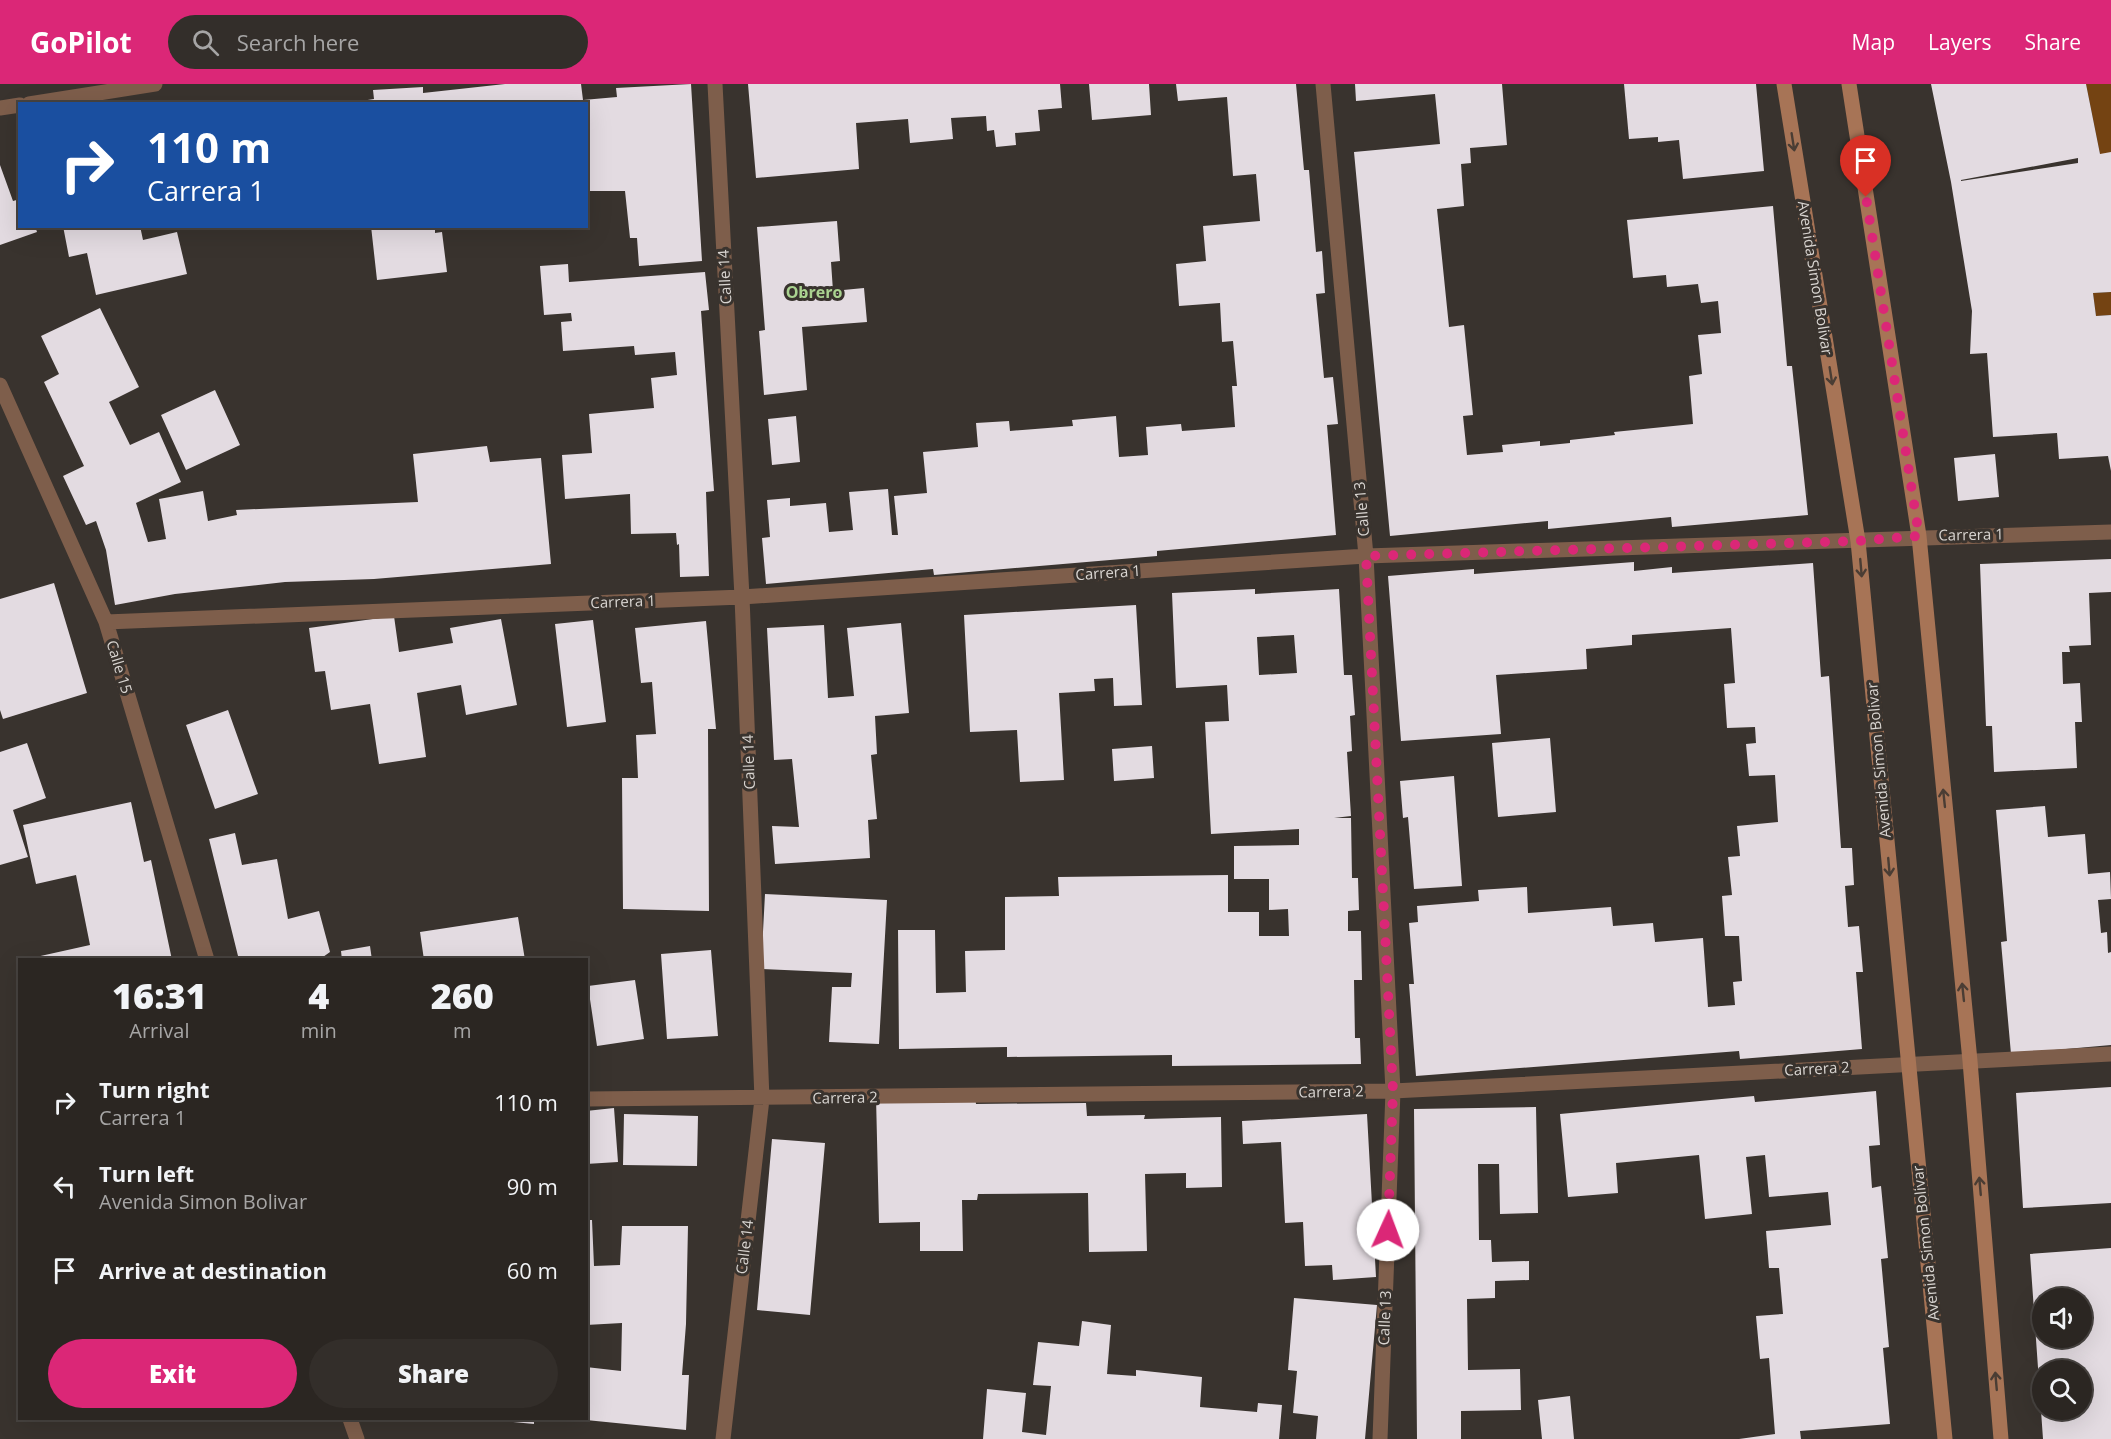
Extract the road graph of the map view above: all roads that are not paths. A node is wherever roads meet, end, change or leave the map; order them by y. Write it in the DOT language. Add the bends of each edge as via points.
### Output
graph roads {
  1 [pos="155,84"];
  2 [pos="715,84"];
  3 [pos="1323,84"];
  4 [pos="1784,84"];
  5 [pos="1849,84"];
  6 [pos="42,102"];
  7 [pos="18,105"];
  8 [pos="0,108"];
  9 [pos="0,385"];
  10 [pos="2111,532"];
  11 [pos="1919,536"];
  12 [pos="1858,541"];
  13 [pos="1366,556"];
  14 [pos="742,597"];
  15 [pos="106,622"];
  16 [pos="206,958"];
  17 [pos="2111,1054"];
  18 [pos="1970,1061"];
  19 [pos="1908,1064"];
  20 [pos="1393,1091"];
  21 [pos="588,1099"];
  22 [pos="762,1099"];
  23 [pos="350,1420"];
  24 [pos="357,1439"];
  25 [pos="723,1439"];
  26 [pos="1380,1439"];
  27 [pos="1946,1439"];
  28 [pos="2001,1439"];
  1 -- 6 [label="street"];
  2 -- 14 [label="street, Calle 14"];
  3 -- 13 [label="street, Calle 13"];
  4 -- 12 [label="main road, Avenida Simon Bolivar, one-way"];
  5 -- 11 [label="main road"];
  7 -- 8 [label="street"];
  9 -- 15 [label="street, Calle 15"];
  10 -- 11 [label="street, Carrera 1"];
  11 -- 12 [label="street, Carrera 1"];
  18 -- 11 [label="main road, one-way"];
  12 -- 13 [label="street, Carrera 1"];
  12 -- 19 [label="main road, Avenida Simon Bolivar, one-way"];
  13 -- 14 [label="street, Carrera 1"];
  13 -- 20 [label="street, Calle 13"];
  14 -- 15 [label="street, Carrera 1"];
  14 -- 22 [label="street, Calle 14"];
  15 -- 16 [label="street, Calle 15"];
  17 -- 18 [label="street, Carrera 2"];
  18 -- 19 [label="street, Carrera 2"];
  28 -- 18 [label="main road, one-way"];
  19 -- 20 [label="street, Carrera 2"];
  19 -- 27 [label="main road, Avenida Simon Bolivar"];
  20 -- 22 [label="street, Carrera 2"];
  20 -- 26 [label="street, Calle 13"];
  21 -- 22 [label="street, Carrera 2"];
  22 -- 25 [label="street, Calle 14"];
  23 -- 24 [label="street"];
}
